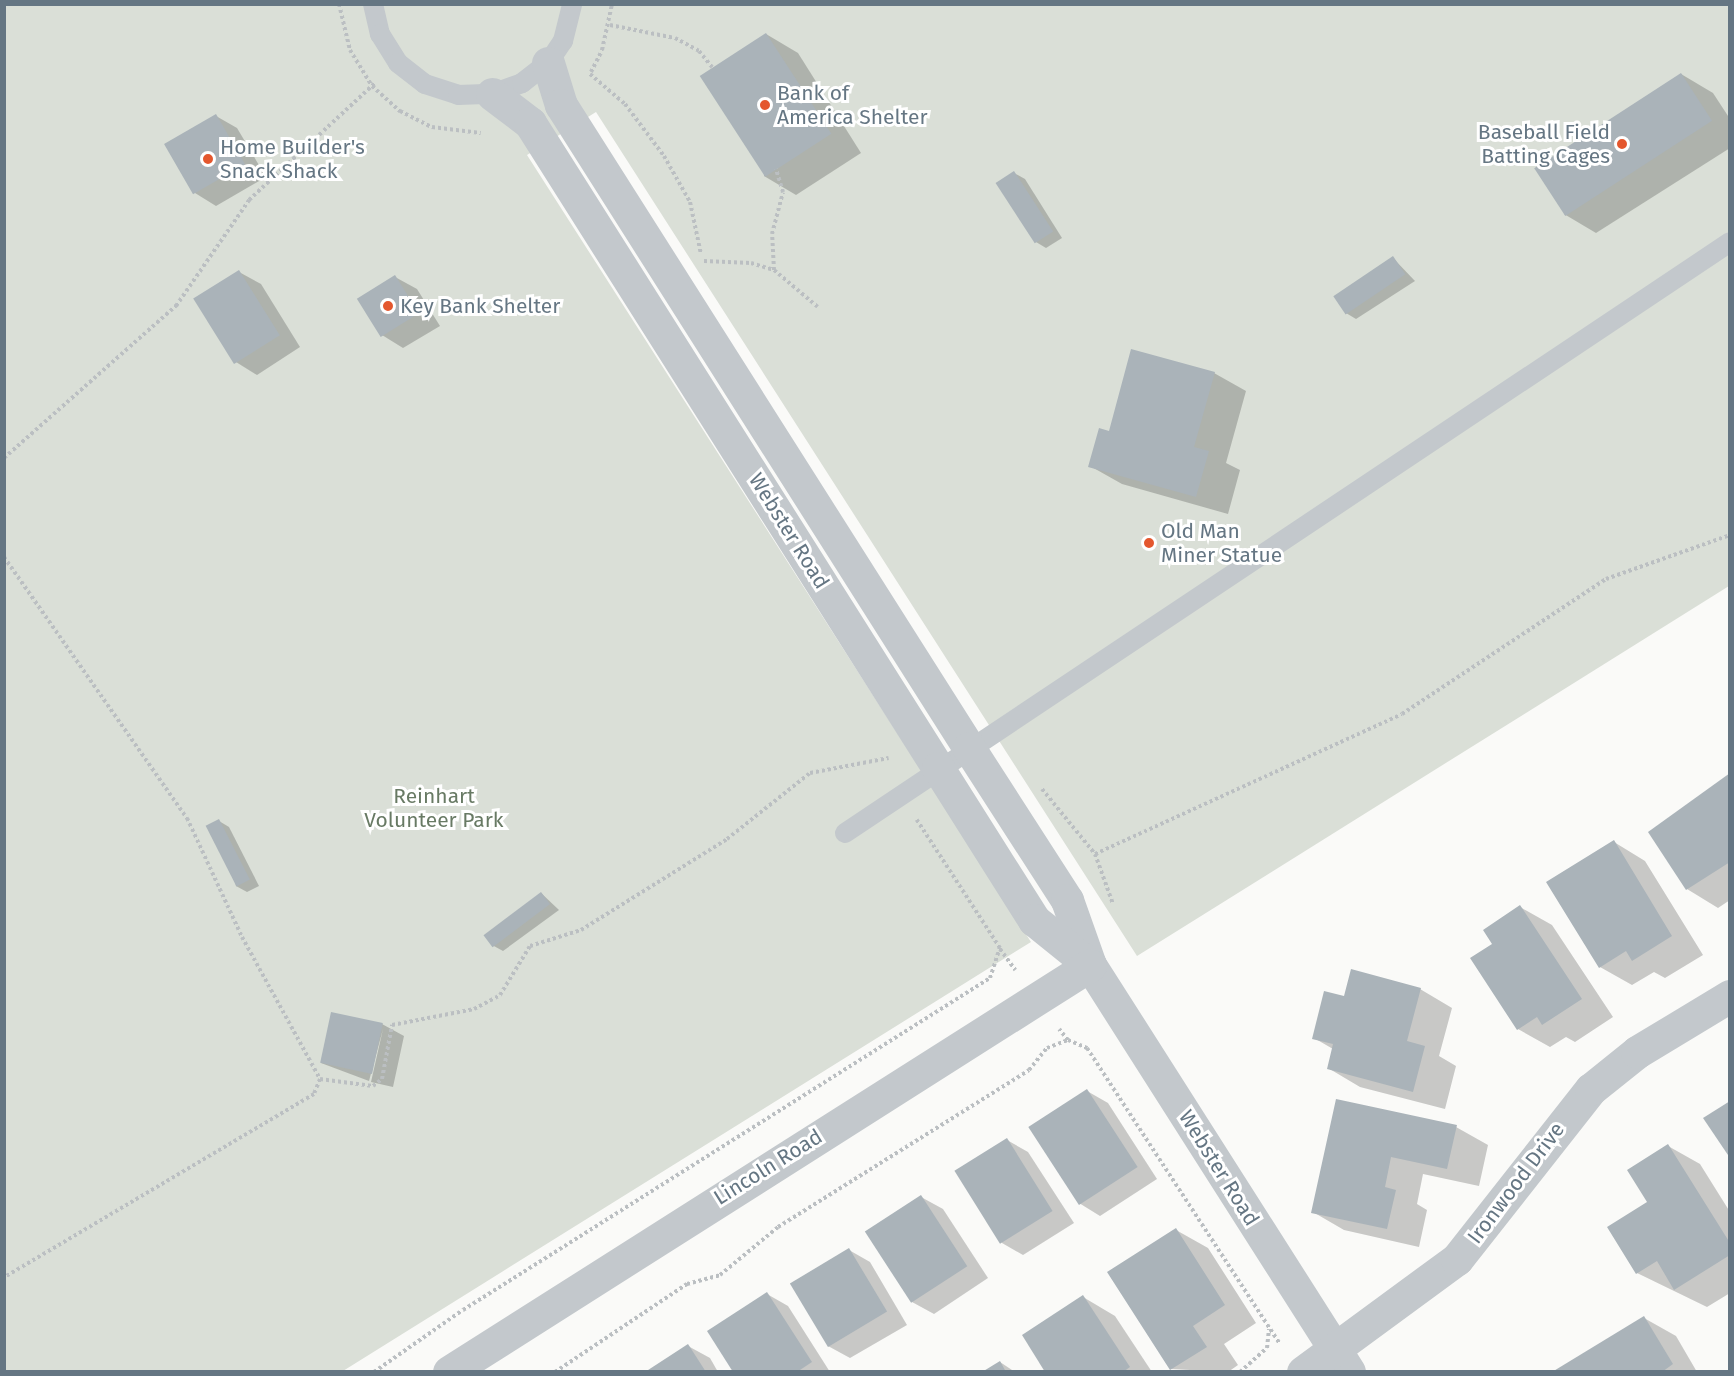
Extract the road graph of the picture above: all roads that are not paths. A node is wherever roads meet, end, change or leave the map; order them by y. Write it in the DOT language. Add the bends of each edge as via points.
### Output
graph roads {
  1 [pos="374,4"];
  2 [pos="572,4"];
  3 [pos="548,63"];
  4 [pos="492,94"];
  5 [pos="1730,242"];
  6 [pos="969,748"];
  7 [pos="938,768"];
  8 [pos="845,832"];
  9 [pos="1090,965"];
  10 [pos="1730,996"];
  11 [pos="1342,1361"];
  12 [pos="1295,1363"];
  13 [pos="449,1371"];
  1 -- 4 [label="lane" via="380,34 398,63 425,84 458,94"];
  2 -- 3 [label="lane" via="562,41"];
  3 -- 4 [label="lane" via="522,83"];
  3 -- 6 [label="street, Webster Road" via="561,105"];
  4 -- 7 [label="street, Webster Road" via="530,123"];
  5 -- 6 [label="lane"];
  6 -- 7 [label="lane"];
  6 -- 9 [label="street, Webster Road" via="1067,900"];
  7 -- 8 [label="lane"];
  7 -- 9 [label="street, Webster Road" via="1035,921"];
  9 -- 11 [label="street, Webster Road"];
  9 -- 13 [label="street, Lincoln Road"];
  10 -- 11 [label="street, Ironwood Drive" via="1637,1052 1591,1089 1457,1259"];
  11 -- 12 [label="street, Ironwood Drive"];
}
